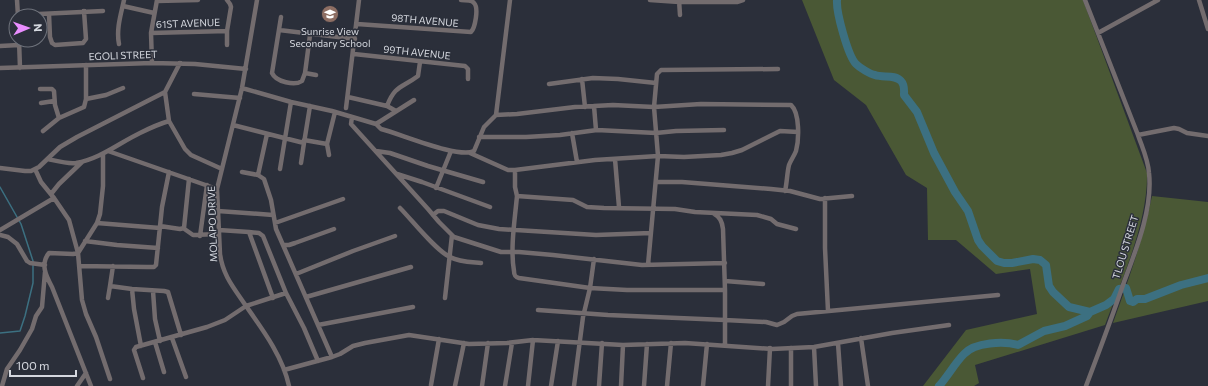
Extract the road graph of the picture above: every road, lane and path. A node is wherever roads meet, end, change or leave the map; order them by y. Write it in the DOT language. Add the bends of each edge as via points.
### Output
graph roads {
  1 [pos="124,0"];
  2 [pos="157,0"];
  3 [pos="198,0"];
  4 [pos="227,0"];
  5 [pos="257,0"];
  6 [pos="360,0"];
  7 [pos="461,0"];
  8 [pos="510,0"];
  9 [pos="650,0"];
  10 [pos="743,0"];
  11 [pos="1085,0"];
  12 [pos="1158,0"];
  13 [pos="1200,0"];
  14 [pos="679,1"];
  15 [pos="123,6"];
  16 [pos="84,11"];
  17 [pos="103,11"];
  18 [pos="154,13"];
  19 [pos="49,14"];
  20 [pos="680,15"];
  21 [pos="280,17"];
  22 [pos="357,24"];
  23 [pos="1208,29"];
  24 [pos="279,30"];
  25 [pos="227,31"];
  26 [pos="151,33"];
  27 [pos="1098,33"];
  28 [pos="310,35"];
  29 [pos="355,39"];
  30 [pos="119,44"];
  31 [pos="227,44"];
  32 [pos="19,48"];
  33 [pos="354,54"];
  34 [pos="420,62"];
  35 [pos="152,63"];
  36 [pos="180,63"];
  37 [pos="86,65"];
  38 [pos="0,68"];
  39 [pos="20,68"];
  40 [pos="246,69"];
  41 [pos="778,69"];
  42 [pos="305,73"];
  43 [pos="316,75"];
  44 [pos="468,79"];
  45 [pos="582,79"];
  46 [pos="656,83"];
  47 [pos="549,84"];
  48 [pos="123,88"];
  49 [pos="242,88"];
  50 [pos="40,89"];
  51 [pos="165,92"];
  52 [pos="194,94"];
  53 [pos="348,97"];
  54 [pos="240,98"];
  55 [pos="86,99"];
  56 [pos="414,100"];
  57 [pos="54,101"];
  58 [pos="41,102"];
  59 [pos="291,102"];
  60 [pos="310,106"];
  61 [pos="387,106"];
  62 [pos="594,106"];
  63 [pos="585,107"];
  64 [pos="654,107"];
  65 [pos="346,108"];
  66 [pos="396,111"];
  67 [pos="335,112"];
  68 [pos="496,114"];
  69 [pos="352,117"];
  70 [pos="59,118"];
  71 [pos="169,121"];
  72 [pos="376,124"];
  73 [pos="233,125"];
  74 [pos="596,130"];
  75 [pos="724,130"];
  76 [pos="43,131"];
  77 [pos="798,132"];
  78 [pos="572,133"];
  79 [pos="656,133"];
  80 [pos="268,134"];
  81 [pos="1138,134"];
  82 [pos="1208,136"];
  83 [pos="285,138"];
  84 [pos="479,138"];
  85 [pos="304,141"];
  86 [pos="327,144"];
  87 [pos="376,151"];
  88 [pos="451,151"];
  89 [pos="106,153"];
  90 [pos="470,153"];
  91 [pos="328,155"];
  92 [pos="658,156"];
  93 [pos="48,159"];
  94 [pos="615,159"];
  95 [pos="83,160"];
  96 [pos="577,162"];
  97 [pos="301,163"];
  98 [pos="0,168"];
  99 [pos="35,169"];
  100 [pos="222,169"];
  101 [pos="280,169"];
  102 [pos="443,170"];
  103 [pos="514,170"];
  104 [pos="169,172"];
  105 [pos="242,172"];
  106 [pos="397,174"];
  107 [pos="258,175"];
  108 [pos="189,179"];
  109 [pos="483,182"];
  110 [pos="656,182"];
  111 [pos="207,185"];
  112 [pos="436,188"];
  113 [pos="217,189"];
  114 [pos="785,191"];
  115 [pos="53,196"];
  116 [pos="517,196"];
  117 [pos="852,196"];
  118 [pos="825,198"];
  119 [pos="344,199"];
  120 [pos="490,207"];
  121 [pos="400,208"];
  122 [pos="619,208"];
  123 [pos="654,208"];
  124 [pos="218,211"];
  125 [pos="711,213"];
  126 [pos="273,215"];
  127 [pos="433,215"];
  128 [pos="97,222"];
  129 [pos="275,223"];
  130 [pos="160,227"];
  131 [pos="183,228"];
  132 [pos="334,229"];
  133 [pos="796,229"];
  134 [pos="0,230"];
  135 [pos="514,230"];
  136 [pos="219,232"];
  137 [pos="249,232"];
  138 [pos="651,233"];
  139 [pos="0,235"];
  140 [pos="452,235"];
  141 [pos="200,236"];
  142 [pos="395,236"];
  143 [pos="85,241"];
  144 [pos="283,245"];
  145 [pos="158,248"];
  146 [pos="78,253"];
  147 [pos="513,253"];
  148 [pos="449,257"];
  149 [pos="594,259"];
  150 [pos="481,263"];
  151 [pos="725,263"];
  152 [pos="45,265"];
  153 [pos="648,265"];
  154 [pos="79,266"];
  155 [pos="113,266"];
  156 [pos="411,267"];
  157 [pos="44,272"];
  158 [pos="296,274"];
  159 [pos="725,281"];
  160 [pos="763,284"];
  161 [pos="110,286"];
  162 [pos="590,288"];
  163 [pos="132,290"];
  164 [pos="725,290"];
  165 [pos="153,291"];
  166 [pos="286,293"];
  167 [pos="998,295"];
  168 [pos="306,297"];
  169 [pos="108,298"];
  170 [pos="273,298"];
  171 [pos="445,298"];
  172 [pos="246,306"];
  173 [pos="413,307"];
  174 [pos="538,310"];
  175 [pos="828,311"];
  176 [pos="584,313"];
  177 [pos="725,320"];
  178 [pos="318,325"];
  179 [pos="949,325"];
  180 [pos="180,335"];
  181 [pos="172,338"];
  182 [pos="861,338"];
  183 [pos="439,339"];
  184 [pos="533,340"];
  185 [pos="558,341"];
  186 [pos="157,342"];
  187 [pos="580,342"];
  188 [pos="838,342"];
  189 [pos="464,343"];
  190 [pos="488,343"];
  191 [pos="512,343"];
  192 [pos="602,343"];
  193 [pos="671,343"];
  194 [pos="623,344"];
  195 [pos="647,344"];
  196 [pos="707,344"];
  197 [pos="725,345"];
  198 [pos="140,346"];
  199 [pos="814,347"];
  200 [pos="770,348"];
  201 [pos="791,348"];
  202 [pos="332,357"];
  203 [pos="318,361"];
  204 [pos="284,370"];
  205 [pos="164,372"];
  206 [pos="86,373"];
  207 [pos="186,376"];
  208 [pos="143,378"];
  209 [pos="110,379"];
  210 [pos="431,385"];
  211 [pos="2,386"];
  212 [pos="77,386"];
  213 [pos="91,386"];
  214 [pos="289,386"];
  215 [pos="455,386"];
  216 [pos="482,386"];
  217 [pos="505,386"];
  218 [pos="528,386"];
  219 [pos="551,386"];
  220 [pos="574,386"];
  221 [pos="600,386"];
  222 [pos="621,386"];
  223 [pos="644,386"];
  224 [pos="667,386"];
  225 [pos="703,386"];
  226 [pos="768,386"];
  227 [pos="791,386"];
  228 [pos="816,386"];
  229 [pos="841,386"];
  230 [pos="868,386"];
  231 [pos="1086,386"];
  1 -- 15 [label="street"];
  2 -- 3 [label="street"];
  2 -- 18 [label="street"];
  4 -- 25 [label="street, 61ST AVENUE" via="231,8"];
  5 -- 40 [label="street, MOLAPO DRIVE"];
  6 -- 22 [label="street"];
  7 -- 22 [label="street, 98TH AVENUE" via="475,3 475,26 471,32"];
  8 -- 68 [label="street"];
  9 -- 14 [label="street"];
  10 -- 14 [label="street"];
  11 -- 27 [label="street, TLOU STREET"];
  12 -- 27 [label="street"];
  13 -- 23 [label="street"];
  14 -- 20 [label="street"];
  15 -- 18 [label="street"];
  15 -- 30 [label="street" via="117,38"];
  16 -- 17 [label="street"];
  16 -- 19 [label="street"];
  16 -- 19 [label="street" via="86,39 83,43 52,43"];
  18 -- 26 [label="street"];
  21 -- 24 [label="street"];
  22 -- 29 [label="street"];
  24 -- 28 [label="street"];
  24 -- 42 [label="street" via="272,66 274,77 299,83"];
  25 -- 26 [label="street, 61ST AVENUE"];
  25 -- 31 [label="street, 61ST AVENUE"];
  26 -- 35 [label="street"];
  27 -- 81 [label="street, TLOU STREET"];
  28 -- 29 [label="street"];
  28 -- 42 [label="street"];
  29 -- 33 [label="street"];
  32 -- 39 [label="street"];
  33 -- 34 [label="street, 99TH AVENUE"];
  33 -- 53 [label="street"];
  34 -- 44 [label="street, 99TH AVENUE" via="466,66"];
  34 -- 61 [label="street" via="418,76 394,91"];
  35 -- 36 [label="street, EGOLI STREET"];
  35 -- 37 [label="street, EGOLI STREET"];
  36 -- 40 [label="street, EGOLI STREET"];
  36 -- 51 [label="street"];
  37 -- 39 [label="street, EGOLI STREET"];
  37 -- 55 [label="street"];
  38 -- 39 [label="street, EGOLI STREET"];
  40 -- 49 [label="street, MOLAPO DRIVE"];
  41 -- 46 [label="street" via="661,70 657,74"];
  42 -- 43 [label="street"];
  45 -- 46 [label="street"];
  45 -- 47 [label="street"];
  45 -- 63 [label="street"];
  46 -- 64 [label="street"];
  48 -- 55 [label="street"];
  49 -- 54 [label="street, MOLAPO DRIVE"];
  49 -- 59 [label="street"];
  50 -- 57 [label="street" via="52,89"];
  51 -- 71 [label="street"];
  51 -- 93 [label="street" via="76,137 60,147"];
  52 -- 54 [label="street"];
  53 -- 61 [label="street"];
  53 -- 65 [label="street"];
  54 -- 73 [label="street, MOLAPO DRIVE"];
  55 -- 70 [label="street" via="83,109"];
  56 -- 66 [label="street"];
  57 -- 58 [label="street"];
  57 -- 70 [label="street"];
  59 -- 60 [label="street"];
  59 -- 83 [label="street"];
  60 -- 67 [label="street"];
  60 -- 85 [label="street"];
  61 -- 66 [label="street"];
  62 -- 63 [label="street"];
  62 -- 64 [label="street"];
  62 -- 74 [label="street"];
  63 -- 68 [label="street"];
  64 -- 77 [label="street" via="700,104 791,105 794,108"];
  64 -- 79 [label="street"];
  66 -- 72 [label="street"];
  67 -- 69 [label="street"];
  67 -- 86 [label="street"];
  68 -- 84 [label="street" via="484,127"];
  69 -- 72 [label="street"];
  69 -- 87 [label="street" via="351,124"];
  70 -- 76 [label="street"];
  71 -- 89 [label="street" via="139,133"];
  71 -- 100 [label="street" via="181,144 191,155"];
  72 -- 88 [label="street" via="382,130"];
  73 -- 80 [label="street"];
  73 -- 100 [label="street, MOLAPO DRIVE"];
  74 -- 78 [label="street"];
  74 -- 79 [label="street"];
  75 -- 79 [label="street" via="676,130"];
  77 -- 92 [label="street" via="776,133 732,153 684,157"];
  77 -- 114 [label="street" via="798,144 789,166"];
  78 -- 84 [label="street"];
  78 -- 96 [label="street"];
  79 -- 92 [label="street"];
  80 -- 83 [label="street"];
  80 -- 107 [label="street"];
  81 -- 82 [label="street" via="1174,128"];
  81 -- 231 [label="street, TLOU STREET" via="1149,172 1149,193 1142,230"];
  83 -- 85 [label="street"];
  83 -- 101 [label="street"];
  84 -- 90 [label="street" via="474,151"];
  85 -- 86 [label="street"];
  85 -- 97 [label="street"];
  86 -- 91 [label="street"];
  87 -- 102 [label="street"];
  87 -- 106 [label="street"];
  88 -- 90 [label="street"];
  88 -- 102 [label="street"];
  89 -- 95 [label="street"];
  89 -- 104 [label="street"];
  89 -- 128 [label="street" via="102,204"];
  90 -- 103 [label="street" via="508,170"];
  92 -- 94 [label="street"];
  92 -- 110 [label="street"];
  93 -- 95 [label="street" via="75,163"];
  93 -- 99 [label="street"];
  94 -- 96 [label="street"];
  94 -- 122 [label="street"];
  95 -- 115 [label="street" via="59,184"];
  96 -- 103 [label="street"];
  98 -- 99 [label="street" via="25,172"];
  99 -- 115 [label="street" via="41,182"];
  100 -- 113 [label="street, MOLAPO DRIVE"];
  102 -- 109 [label="street"];
  102 -- 112 [label="street"];
  103 -- 116 [label="street"];
  104 -- 108 [label="street"];
  104 -- 130 [label="street"];
  105 -- 107 [label="street"];
  106 -- 112 [label="street"];
  106 -- 127 [label="street"];
  107 -- 126 [label="street" via="264,179 272,200"];
  108 -- 111 [label="street"];
  108 -- 131 [label="street"];
  110 -- 114 [label="street"];
  110 -- 123 [label="street"];
  111 -- 113 [label="street"];
  111 -- 141 [label="street"];
  112 -- 120 [label="street"];
  113 -- 124 [label="street, MOLAPO DRIVE"];
  114 -- 118 [label="street"];
  115 -- 134 [label="street"];
  115 -- 146 [label="street" via="69,220"];
  116 -- 122 [label="street" via="573,200 587,207"];
  116 -- 135 [label="street"];
  117 -- 118 [label="street"];
  118 -- 175 [label="street"];
  119 -- 129 [label="street"];
  121 -- 148 [label="street"];
  122 -- 123 [label="street"];
  123 -- 125 [label="street"];
  123 -- 138 [label="street"];
  124 -- 126 [label="street"];
  124 -- 136 [label="street, MOLAPO DRIVE"];
  125 -- 133 [label="street" via="757,214 777,224"];
  125 -- 151 [label="street" via="722,221"];
  126 -- 129 [label="street"];
  127 -- 135 [label="street" via="438,211 444,211 478,225"];
  127 -- 140 [label="street"];
  128 -- 130 [label="street"];
  128 -- 143 [label="street"];
  129 -- 144 [label="street"];
  130 -- 131 [label="street"];
  130 -- 145 [label="street"];
  131 -- 141 [label="street" via="193,235"];
  132 -- 144 [label="street"];
  135 -- 138 [label="street" via="596,234"];
  135 -- 147 [label="street"];
  136 -- 137 [label="street"];
  136 -- 141 [label="street"];
  136 -- 172 [label="street, MOLAPO DRIVE" via="224,272"];
  137 -- 166 [label="street" via="263,236"];
  137 -- 170 [label="street"];
  138 -- 153 [label="street"];
  139 -- 152 [label="street" via="8,237 16,244 24,258 33,264"];
  140 -- 147 [label="street" via="501,252"];
  140 -- 148 [label="street"];
  142 -- 158 [label="street"];
  143 -- 145 [label="street"];
  143 -- 146 [label="street"];
  144 -- 158 [label="street"];
  145 -- 155 [label="street" via="154,267"];
  146 -- 152 [label="street" via="49,253"];
  146 -- 154 [label="street"];
  147 -- 149 [label="street"];
  147 -- 162 [label="street" via="514,272 519,278"];
  148 -- 150 [label="street" via="459,261"];
  148 -- 171 [label="street"];
  149 -- 153 [label="street"];
  149 -- 162 [label="street"];
  151 -- 153 [label="street"];
  151 -- 159 [label="street"];
  152 -- 157 [label="street"];
  154 -- 155 [label="street"];
  154 -- 209 [label="street" via="82,300"];
  155 -- 161 [label="street"];
  156 -- 168 [label="street"];
  157 -- 206 [label="street"];
  157 -- 211 [label="street" via="42,307 20,350 6,369"];
  158 -- 168 [label="street"];
  159 -- 160 [label="street"];
  159 -- 164 [label="street"];
  161 -- 163 [label="street"];
  161 -- 169 [label="street"];
  162 -- 164 [label="street"];
  162 -- 176 [label="street"];
  163 -- 165 [label="street"];
  163 -- 198 [label="street"];
  164 -- 177 [label="street"];
  165 -- 180 [label="street" via="168,292"];
  165 -- 186 [label="street"];
  166 -- 170 [label="street"];
  166 -- 203 [label="street"];
  167 -- 175 [label="street"];
  168 -- 178 [label="street"];
  170 -- 172 [label="street"];
  172 -- 180 [label="street" via="225,320"];
  172 -- 204 [label="street, MOLAPO DRIVE"];
  173 -- 178 [label="street"];
  174 -- 176 [label="street"];
  175 -- 177 [label="street" via="797,314 777,325"];
  176 -- 177 [label="street"];
  176 -- 187 [label="street"];
  177 -- 197 [label="street"];
  178 -- 202 [label="street"];
  179 -- 182 [label="street"];
  180 -- 181 [label="street"];
  181 -- 186 [label="street"];
  181 -- 207 [label="street"];
  182 -- 188 [label="street"];
  182 -- 230 [label="street"];
  183 -- 189 [label="street"];
  183 -- 202 [label="street" via="409,334 353,346"];
  183 -- 210 [label="street"];
  184 -- 185 [label="street"];
  184 -- 191 [label="street"];
  184 -- 218 [label="street"];
  185 -- 187 [label="street"];
  185 -- 219 [label="street"];
  186 -- 198 [label="street"];
  186 -- 205 [label="street"];
  187 -- 192 [label="street"];
  187 -- 220 [label="street"];
  188 -- 199 [label="street"];
  188 -- 229 [label="street"];
  189 -- 190 [label="street"];
  189 -- 215 [label="street"];
  190 -- 191 [label="street"];
  190 -- 216 [label="street"];
  191 -- 217 [label="street"];
  192 -- 194 [label="street"];
  192 -- 221 [label="street"];
  193 -- 195 [label="street"];
  193 -- 196 [label="street"];
  193 -- 224 [label="street"];
  194 -- 195 [label="street"];
  194 -- 222 [label="street"];
  195 -- 223 [label="street"];
  196 -- 197 [label="street"];
  196 -- 225 [label="street"];
  197 -- 200 [label="street"];
  198 -- 208 [label="street" via="134,350"];
  199 -- 201 [label="street"];
  199 -- 228 [label="street"];
  200 -- 201 [label="street"];
  200 -- 226 [label="street"];
  201 -- 227 [label="street"];
  202 -- 203 [label="street"];
  203 -- 204 [label="street"];
  204 -- 214 [label="street, MOLAPO DRIVE"];
  206 -- 212 [label="street"];
  206 -- 213 [label="street"];
}
